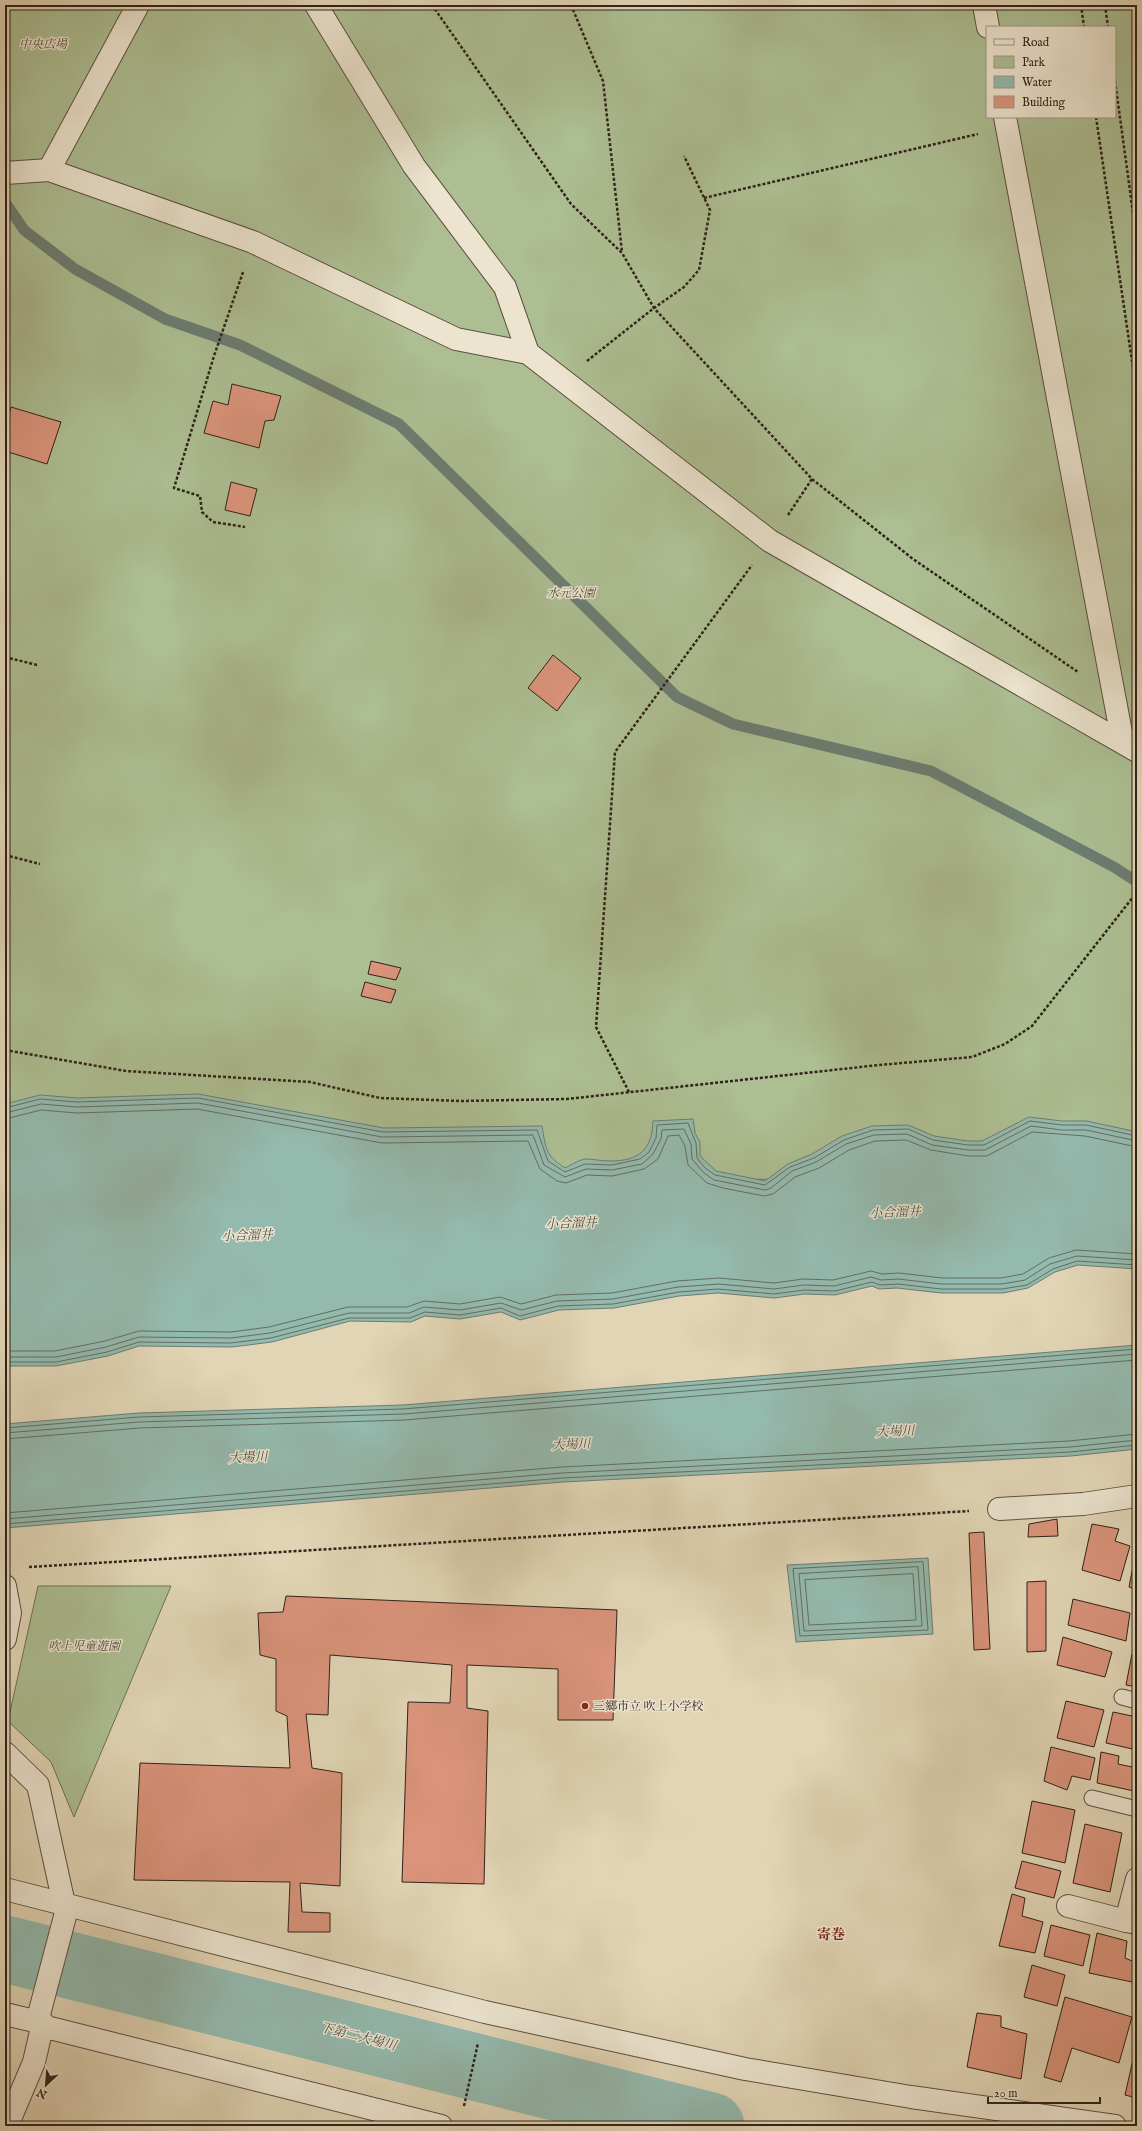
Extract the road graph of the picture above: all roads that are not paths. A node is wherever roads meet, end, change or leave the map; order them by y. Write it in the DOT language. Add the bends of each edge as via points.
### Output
graph roads {
  1 [pos="138,5"];
  2 [pos="316,5"];
  3 [pos="984,5"];
  4 [pos="988,26"];
  5 [pos="1006,122"];
  6 [pos="49,170"];
  7 [pos="5,173"];
  8 [pos="528,353"];
  9 [pos="1130,747"];
  10 [pos="1137,1496"];
  11 [pos="999,1509"];
  12 [pos="5,1586"];
  13 [pos="5,1639"];
  14 [pos="1122,1697"];
  15 [pos="1137,1701"];
  16 [pos="5,1753"];
  17 [pos="1092,1798"];
  18 [pos="1137,1809"];
  19 [pos="1137,1879"];
  20 [pos="5,1889"];
  21 [pos="66,1904"];
  22 [pos="1068,1906"];
  23 [pos="1132,1922"];
  24 [pos="5,2014"];
  25 [pos="40,2024"];
  26 [pos="436,2125"];
  27 [pos="7,2126"];
  28 [pos="1116,2126"];
  1 -- 6 [label="street"];
  2 -- 8 [label="street" via="414,166 505,288"];
  3 -- 4 [label="street"];
  5 -- 9 [label="street" via="1112,684"];
  6 -- 7 [label="street"];
  6 -- 8 [label="street" via="253,242 456,339"];
  8 -- 9 [label="street" via="770,541"];
  10 -- 11 [label="street" via="1083,1504"];
  12 -- 13 [label="street" via="10,1613"];
  14 -- 15 [label="lane"];
  16 -- 21 [label="street" via="38,1785"];
  17 -- 18 [label="lane"];
  19 -- 23 [label="street"];
  20 -- 21 [label="street"];
  21 -- 25 [label="street"];
  21 -- 28 [label="street" via="485,2012 745,2069 911,2097"];
  22 -- 23 [label="street"];
  24 -- 25 [label="street"];
  25 -- 26 [label="street"];
  25 -- 27 [label="street" via="34,2062"];
}
